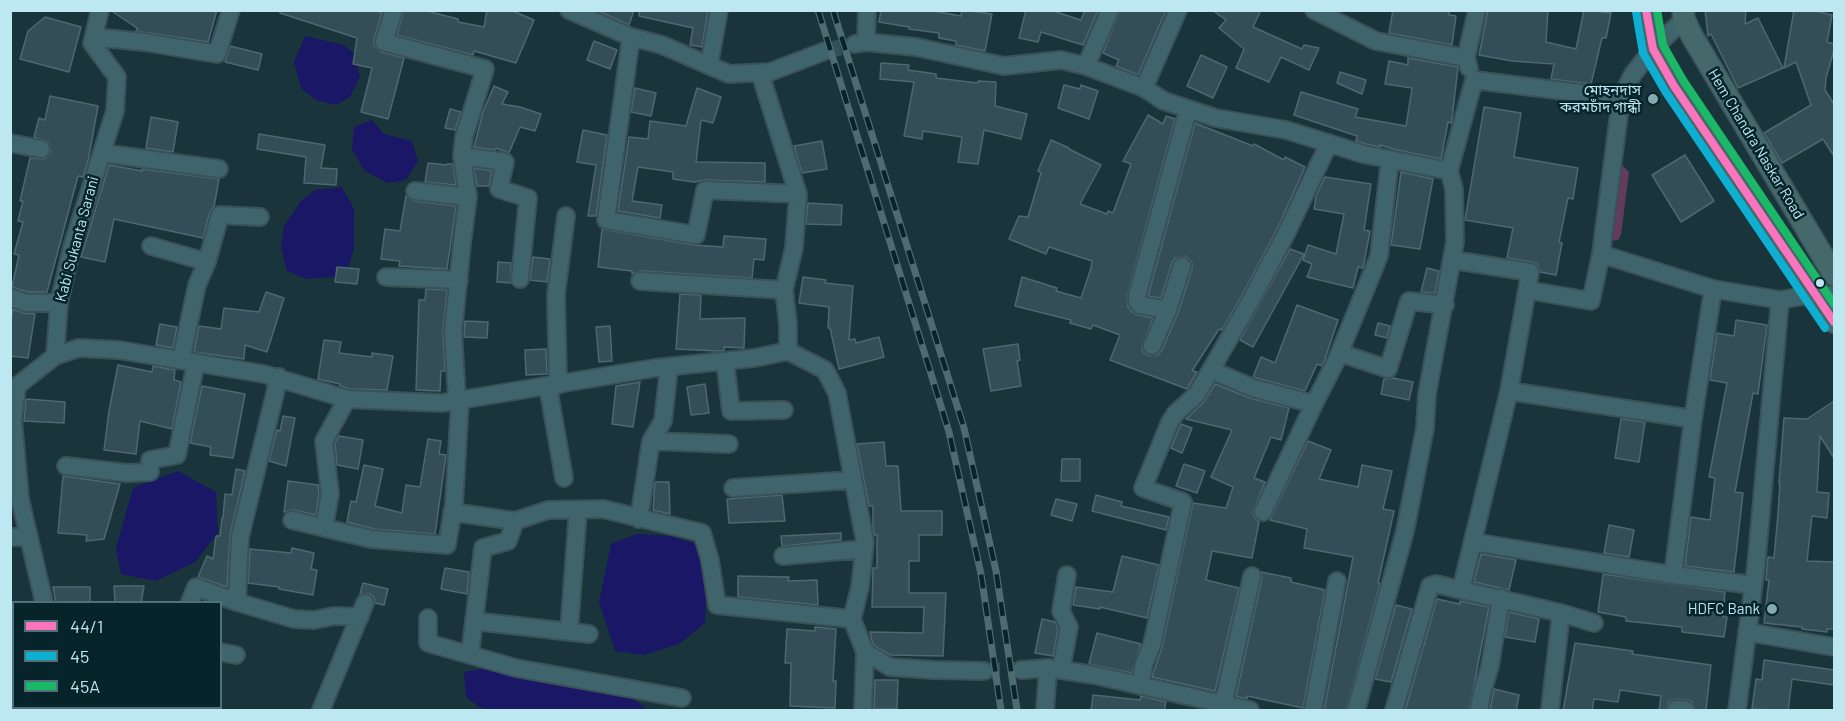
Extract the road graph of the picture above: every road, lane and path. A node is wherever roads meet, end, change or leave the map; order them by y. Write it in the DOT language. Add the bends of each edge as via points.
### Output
graph roads {
  1 [pos="100,10"];
  2 [pos="231,10"];
  3 [pos="394,10"];
  4 [pos="569,10"];
  5 [pos="719,10"];
  6 [pos="867,10"];
  7 [pos="1110,10"];
  8 [pos="1178,10"];
  9 [pos="1314,10"];
  10 [pos="1477,10"];
  11 [pos="1646,10"];
  12 [pos="1684,15"];
  13 [pos="94,37"];
  14 [pos="632,37"];
  15 [pos="1653,49"];
  16 [pos="825,51"];
  17 [pos="1466,58"];
  18 [pos="709,65"];
  19 [pos="1086,66"];
  20 [pos="760,73"];
  21 [pos="1474,80"];
  22 [pos="1144,88"];
  23 [pos="1621,98"];
  24 [pos="1188,110"];
  25 [pos="10,143"];
  26 [pos="1329,143"];
  27 [pos="41,149"];
  28 [pos="102,153"];
  29 [pos="462,156"];
  30 [pos="1390,159"];
  31 [pos="219,169"];
  32 [pos="1449,171"];
  33 [pos="416,191"];
  34 [pos="798,194"];
  35 [pos="468,196"];
  36 [pos="566,216"];
  37 [pos="260,217"];
  38 [pos="151,246"];
  39 [pos="1600,254"];
  40 [pos="1453,260"];
  41 [pos="207,262"];
  42 [pos="1182,267"];
  43 [pos="1834,275"];
  44 [pos="386,277"];
  45 [pos="520,279"];
  46 [pos="459,280"];
  47 [pos="640,281"];
  48 [pos="1713,289"];
  49 [pos="783,290"];
  50 [pos="1527,290"];
  51 [pos="1825,295"];
  52 [pos="10,297"];
  53 [pos="1780,300"];
  54 [pos="58,303"];
  55 [pos="1444,305"];
  56 [pos="1167,310"];
  57 [pos="1834,322"];
  58 [pos="1152,346"];
  59 [pos="788,351"];
  60 [pos="1340,353"];
  61 [pos="55,356"];
  62 [pos="188,361"];
  63 [pos="724,361"];
  64 [pos="669,367"];
  65 [pos="1211,370"];
  66 [pos="279,377"];
  67 [pos="14,384"];
  68 [pos="553,386"];
  69 [pos="1509,391"];
  70 [pos="347,399"];
  71 [pos="459,400"];
  72 [pos="1314,405"];
  73 [pos="784,410"];
  74 [pos="1693,419"];
  75 [pos="651,441"];
  76 [pos="729,444"];
  77 [pos="66,466"];
  78 [pos="564,478"];
  79 [pos="852,480"];
  80 [pos="733,488"];
  81 [pos="578,510"];
  82 [pos="1263,512"];
  83 [pos="452,513"];
  84 [pos="639,519"];
  85 [pos="291,520"];
  86 [pos="515,520"];
  87 [pos="324,527"];
  88 [pos="10,537"];
  89 [pos="29,537"];
  90 [pos="1474,542"];
  91 [pos="864,549"];
  92 [pos="783,556"];
  93 [pos="1068,575"];
  94 [pos="1673,575"];
  95 [pos="1252,576"];
  96 [pos="1337,581"];
  97 [pos="1753,585"];
  98 [pos="1461,590"];
  99 [pos="1500,598"];
  100 [pos="44,601"];
  101 [pos="191,601"];
  102 [pos="237,602"];
  103 [pos="1561,613"];
  104 [pos="428,618"];
  105 [pos="852,619"];
  106 [pos="474,621"];
  107 [pos="1594,623"];
  108 [pos="570,632"];
  109 [pos="1747,632"];
  110 [pos="589,634"];
  111 [pos="1834,647"];
  112 [pos="865,652"];
  113 [pos="470,654"];
  114 [pos="1054,669"];
  115 [pos="1022,670"];
  116 [pos="984,671"];
  117 [pos="1140,686"];
  118 [pos="682,698"];
  119 [pos="1222,707"];
  120 [pos="321,711"];
  121 [pos="863,711"];
  122 [pos="1045,711"];
  123 [pos="1250,711"];
  124 [pos="1313,711"];
  125 [pos="1356,711"];
  126 [pos="1394,711"];
  127 [pos="1479,711"];
  128 [pos="1550,711"];
  129 [pos="1737,711"];
  1 -- 13 [label="street"];
  2 -- 13 [label="street" via="217,54"];
  3 -- 29 [label="street" via="384,42 485,69"];
  4 -- 14 [label="street"];
  5 -- 18 [label="street"];
  6 -- 19 [label="street" via="861,43 916,47 1004,66 1061,60"];
  7 -- 19 [label="street"];
  8 -- 22 [label="street"];
  9 -- 17 [label="street" via="1376,41"];
  10 -- 17 [label="street"];
  11 -- 15 [label="main road, Hem Chandra Naskar Road"];
  12 -- 15 [label="street"];
  12 -- 43 [label="main road, Hem Chandra Naskar Road" via="1697,45"];
  13 -- 28 [label="street, Kabi Sukanta Sarani" via="92,43 117,76 115,111"];
  14 -- 18 [label="street"];
  14 -- 34 [label="street" via="606,220 696,235 705,190"];
  15 -- 23 [label="street" via="1633,74"];
  15 -- 51 [label="main road, Hem Chandra Naskar Road" via="1674,86"];
  16 -- 20 [label="street"];
  17 -- 21 [label="street"];
  18 -- 20 [label="street" via="729,74"];
  19 -- 22 [label="street"];
  20 -- 34 [label="street"];
  21 -- 23 [label="street"];
  21 -- 32 [label="street"];
  22 -- 24 [label="street"];
  23 -- 39 [label="street"];
  24 -- 26 [label="street" via="1287,130"];
  24 -- 56 [label="street" via="1137,296 1140,304"];
  25 -- 27 [label="street"];
  26 -- 30 [label="street"];
  26 -- 65 [label="street" via="1287,232"];
  28 -- 31 [label="street"];
  28 -- 54 [label="street, Kabi Sukanta Sarani"];
  29 -- 35 [label="street"];
  29 -- 45 [label="street" via="505,162 499,189 528,198"];
  30 -- 32 [label="street"];
  30 -- 60 [label="street" via="1379,256"];
  32 -- 40 [label="street" via="1454,189"];
  33 -- 35 [label="street"];
  34 -- 49 [label="street" via="794,248"];
  35 -- 46 [label="street"];
  36 -- 68 [label="street" via="556,295"];
  37 -- 41 [label="street" via="220,214"];
  38 -- 41 [label="street"];
  39 -- 48 [label="street"];
  39 -- 50 [label="street" via="1591,300"];
  40 -- 50 [label="street" via="1530,272"];
  40 -- 55 [label="street"];
  41 -- 62 [label="street" via="197,285"];
  42 -- 56 [label="street"];
  44 -- 46 [label="street"];
  46 -- 71 [label="street" via="453,332"];
  47 -- 49 [label="street"];
  48 -- 53 [label="street"];
  48 -- 74 [label="street"];
  49 -- 59 [label="street"];
  50 -- 69 [label="street"];
  51 -- 53 [label="street"];
  51 -- 57 [label="main road, Hem Chandra Naskar Road"];
  52 -- 54 [label="street" via="26,303"];
  53 -- 97 [label="street"];
  54 -- 61 [label="street, Kabi Sukanta Sarani"];
  55 -- 60 [label="street" via="1409,301 1388,369"];
  55 -- 125 [label="street" via="1405,531"];
  56 -- 58 [label="street"];
  59 -- 63 [label="street"];
  59 -- 79 [label="street" via="825,370 837,393"];
  60 -- 72 [label="street"];
  61 -- 62 [label="street" via="79,348"];
  61 -- 67 [label="street"];
  62 -- 66 [label="street"];
  62 -- 77 [label="street" via="177,455 150,460 150,472"];
  63 -- 64 [label="street"];
  63 -- 73 [label="street" via="731,411"];
  64 -- 68 [label="street"];
  64 -- 75 [label="street" via="663,421"];
  65 -- 72 [label="street" via="1253,388"];
  65 -- 117 [label="street" via="1197,394 1170,422 1143,488 1183,502"];
  66 -- 70 [label="street"];
  66 -- 102 [label="street" via="240,537"];
  67 -- 89 [label="street" via="20,499"];
  68 -- 71 [label="street"];
  68 -- 78 [label="street"];
  69 -- 74 [label="street"];
  69 -- 90 [label="street"];
  70 -- 71 [label="street" via="442,403"];
  70 -- 87 [label="street" via="324,441 330,494"];
  71 -- 83 [label="street"];
  72 -- 82 [label="street"];
  74 -- 94 [label="street"];
  75 -- 76 [label="street"];
  75 -- 84 [label="street"];
  79 -- 80 [label="street"];
  79 -- 91 [label="street"];
  81 -- 84 [label="street" via="603,509"];
  81 -- 86 [label="street" via="548,510"];
  81 -- 108 [label="street"];
  83 -- 86 [label="street"];
  83 -- 87 [label="street" via="447,545 371,539"];
  84 -- 105 [label="street" via="702,533 717,605"];
  85 -- 87 [label="street"];
  86 -- 106 [label="street" via="508,541 483,548"];
  88 -- 89 [label="street"];
  89 -- 100 [label="street"];
  90 -- 94 [label="street"];
  90 -- 98 [label="street"];
  91 -- 92 [label="street"];
  91 -- 105 [label="street"];
  93 -- 114 [label="street" via="1060,611 1070,627"];
  94 -- 97 [label="street"];
  95 -- 119 [label="street"];
  96 -- 124 [label="street"];
  97 -- 109 [label="street"];
  98 -- 99 [label="street"];
  98 -- 126 [label="street" via="1430,586"];
  99 -- 103 [label="street"];
  99 -- 127 [label="street"];
  101 -- 102 [label="street" via="196,587"];
  102 -- 120 [label="street" via="294,619 314,620 363,610"];
  103 -- 107 [label="street"];
  103 -- 128 [label="street"];
  104 -- 113 [label="street" via="428,643"];
  105 -- 112 [label="street"];
  106 -- 108 [label="street"];
  106 -- 113 [label="street"];
  108 -- 110 [label="street"];
  109 -- 111 [label="street"];
  109 -- 129 [label="street"];
  112 -- 116 [label="street" via="890,667"];
  112 -- 121 [label="street"];
  113 -- 118 [label="street" via="516,668"];
  114 -- 115 [label="street"];
  114 -- 117 [label="street"];
  114 -- 122 [label="street"];
  117 -- 119 [label="street"];
  119 -- 123 [label="street"];
}
